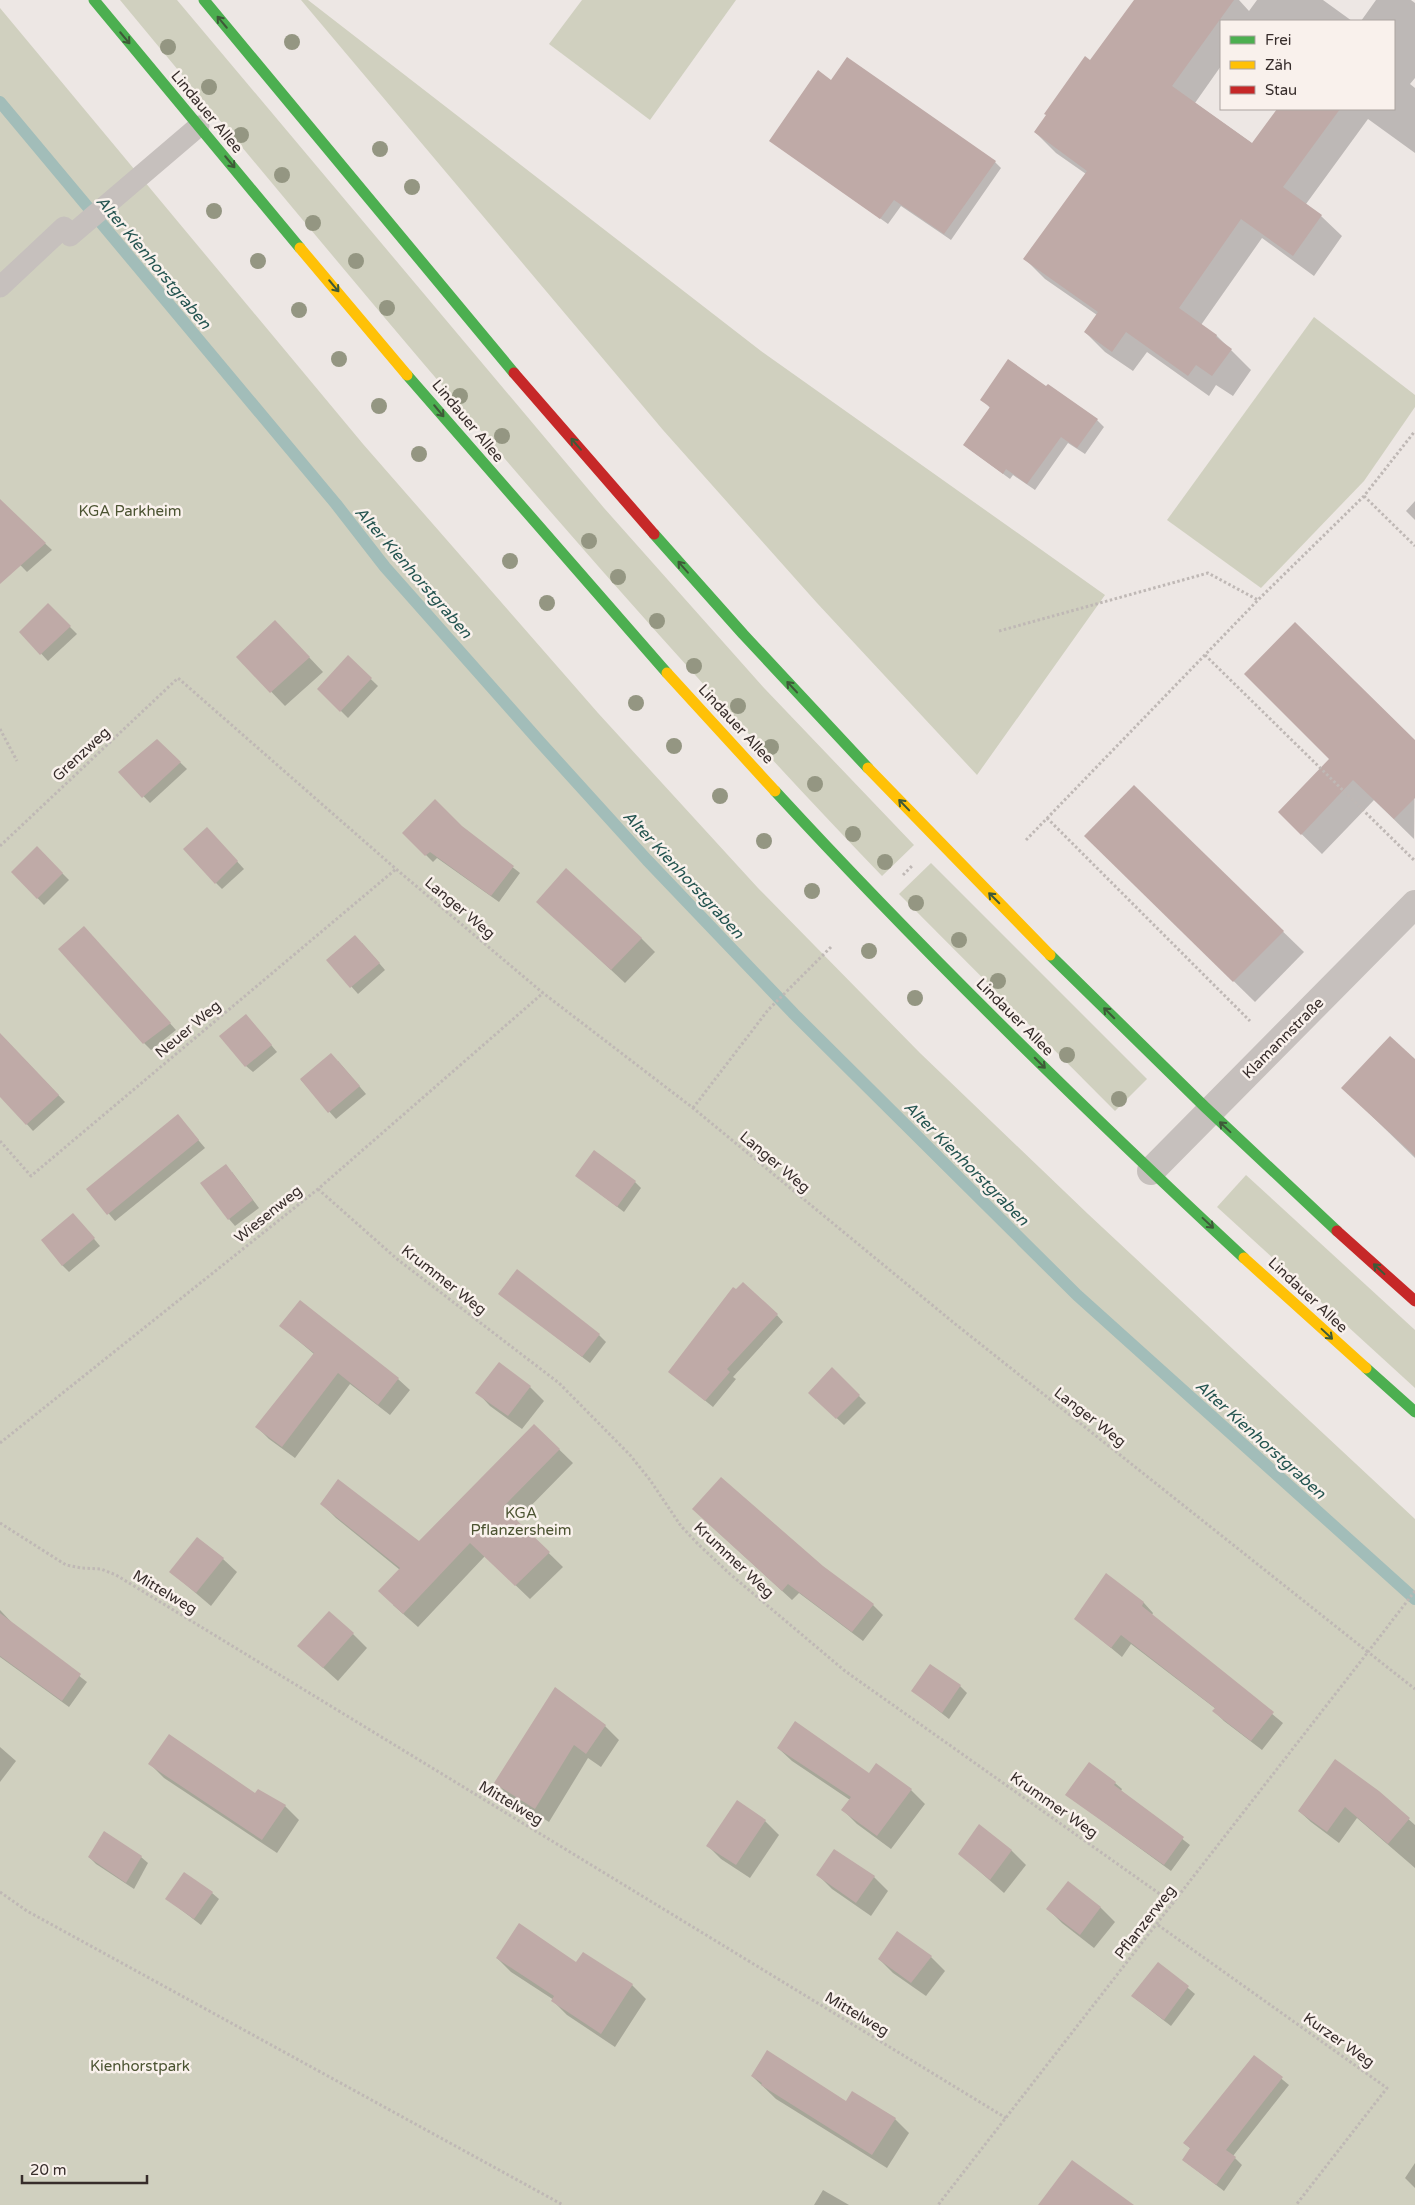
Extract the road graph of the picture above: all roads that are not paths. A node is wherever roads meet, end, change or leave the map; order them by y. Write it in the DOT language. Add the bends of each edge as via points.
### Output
graph roads {
  1 [pos="94,0"];
  2 [pos="204,0"];
  3 [pos="199,126"];
  4 [pos="0,287"];
  5 [pos="1415,904"];
  6 [pos="1210,1112"];
  7 [pos="1151,1171"];
  8 [pos="1415,1301"];
  9 [pos="1415,1412"];
  1 -- 3 [label="main road, Lindauer Allee, one-way"];
  6 -- 2 [label="main road, one-way" via="937,840 708,596 470,319"];
  3 -- 4 [label="lane" via="70,236 64,227"];
  3 -- 7 [label="main road, Lindauer Allee, one-way" via="536,525 706,714 878,900"];
  5 -- 6 [label="street, Klamannstraße"];
  6 -- 7 [label="street, Klamannstraße"];
  8 -- 6 [label="main road, one-way"];
  7 -- 9 [label="main road, Lindauer Allee, one-way"];
}
